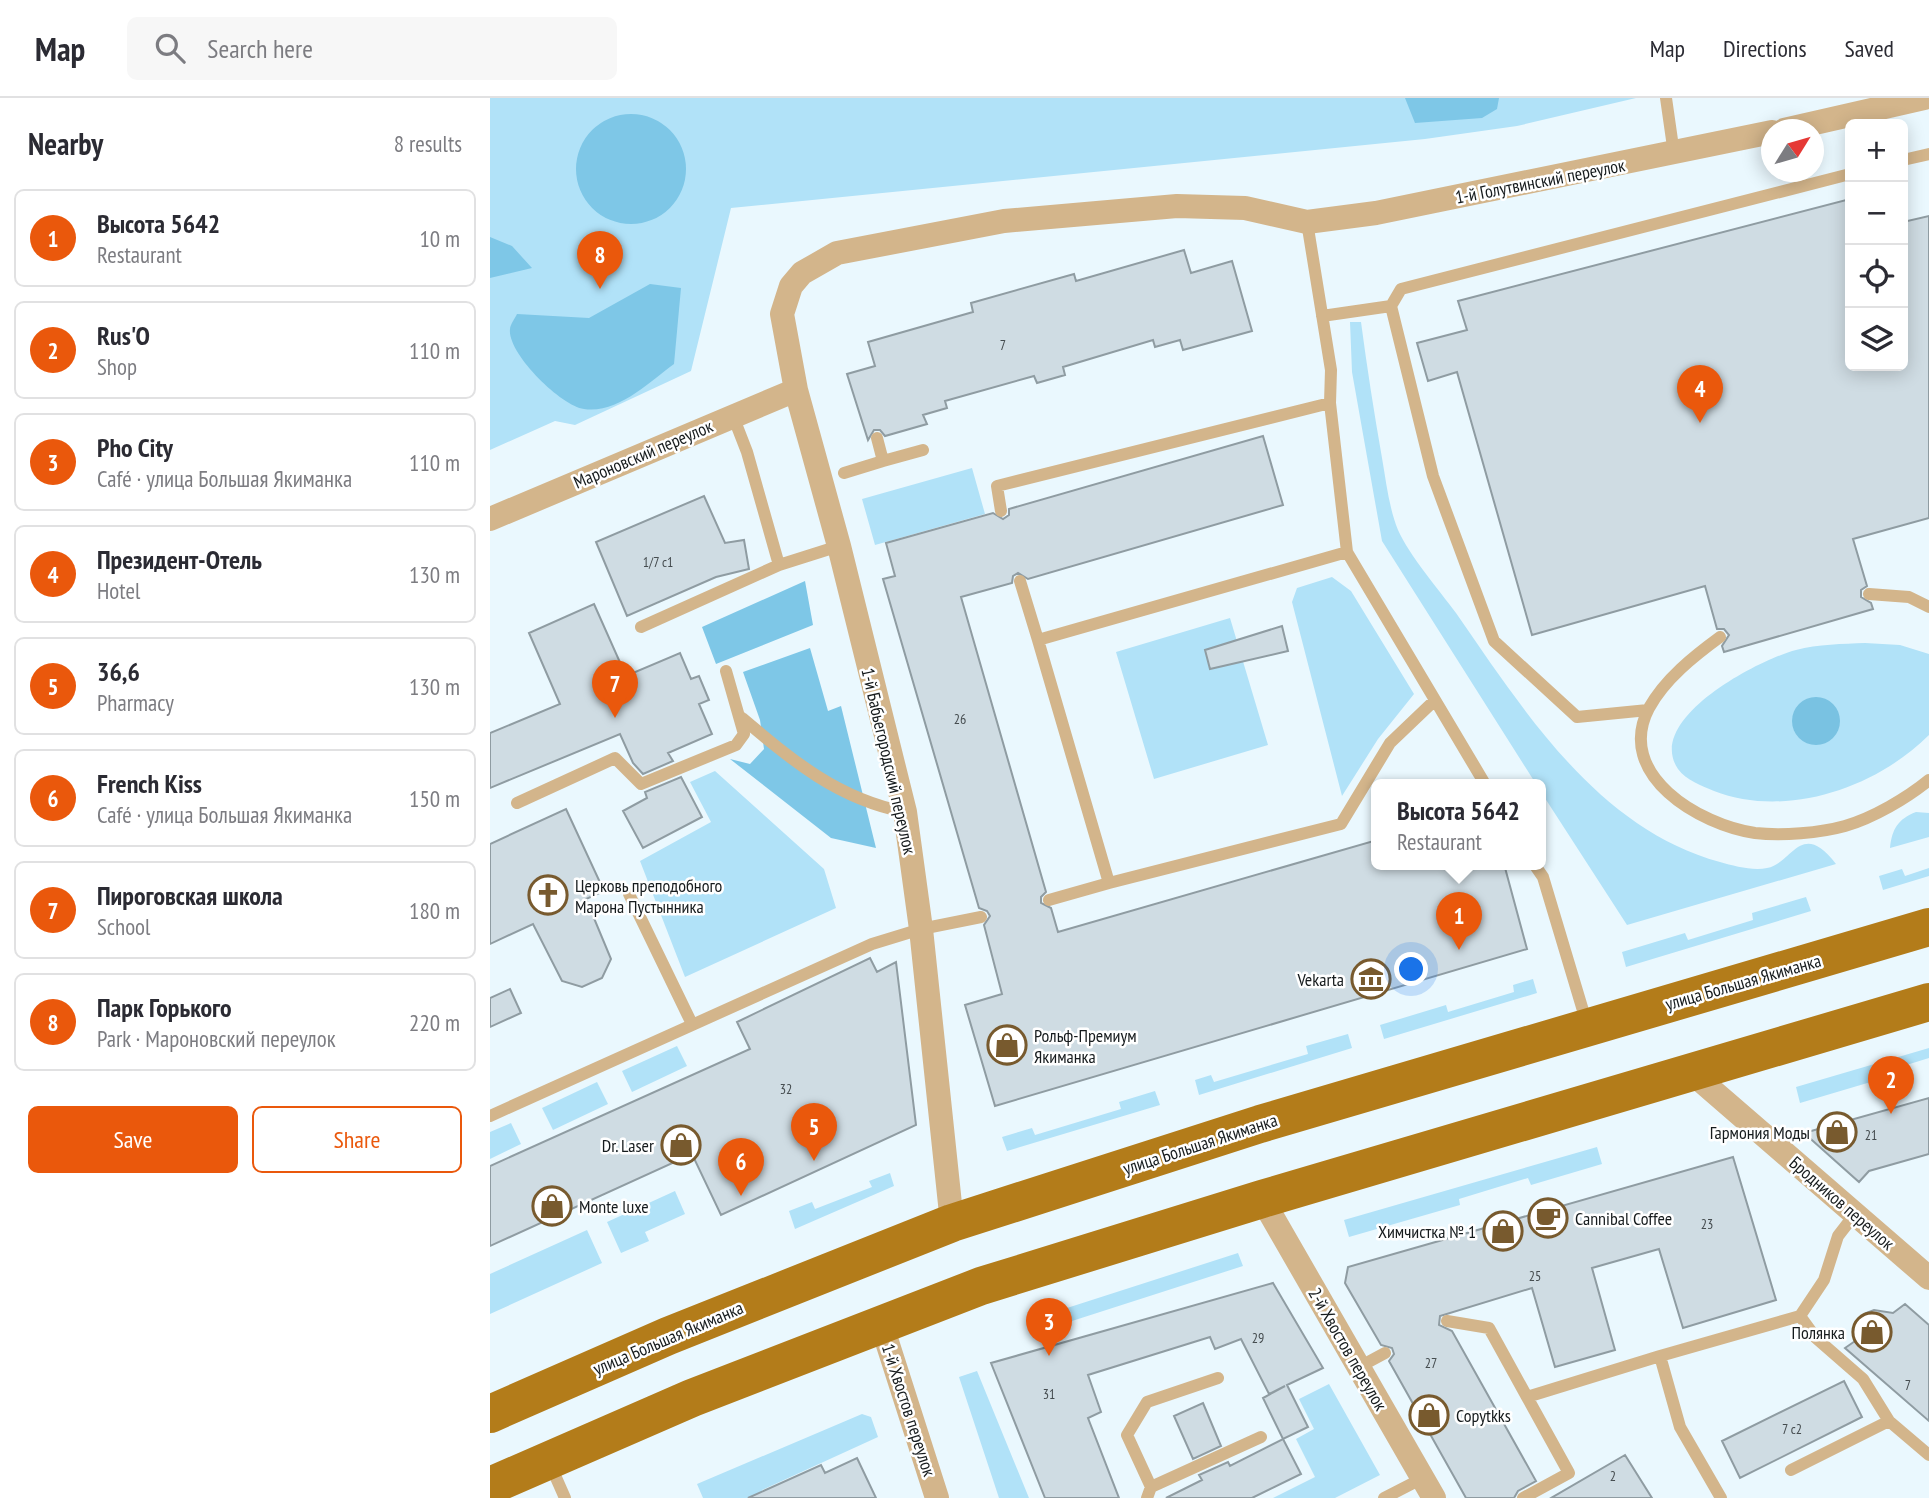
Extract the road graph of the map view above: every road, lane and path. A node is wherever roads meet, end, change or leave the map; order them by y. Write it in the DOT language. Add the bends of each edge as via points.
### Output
graph roads {
  1 [pos="1666,98"];
  2 [pos="1924,98"];
  3 [pos="1824,121"];
  4 [pos="1761,134"];
  5 [pos="1674,154"];
  6 [pos="1929,154"];
  7 [pos="1908,159"];
  8 [pos="1845,175"];
  9 [pos="1307,222"];
  10 [pos="1391,306"];
  11 [pos="1322,316"];
  12 [pos="796,390"];
  13 [pos="1331,403"];
  14 [pos="733,416"];
  15 [pos="877,438"];
  16 [pos="923,450"];
  17 [pos="883,461"];
  18 [pos="845,473"];
  19 [pos="1001,511"];
  20 [pos="490,519"];
  21 [pos="839,546"];
  22 [pos="1348,552"];
  23 [pos="779,565"];
  24 [pos="1020,581"];
  25 [pos="1869,594"];
  26 [pos="1929,607"];
  27 [pos="641,627"];
  28 [pos="1720,637"];
  29 [pos="1038,640"];
  30 [pos="726,671"];
  31 [pos="1434,701"];
  32 [pos="1648,710"];
  33 [pos="742,718"];
  34 [pos="1482,779"];
  35 [pos="1929,780"];
  36 [pos="517,803"];
  37 [pos="905,812"];
  38 [pos="1538,870"];
  39 [pos="1109,883"];
  40 [pos="629,894"];
  41 [pos="1049,900"];
  42 [pos="981,917"];
  43 [pos="1929,927"];
  44 [pos="921,929"];
  45 [pos="1929,1002"];
  46 [pos="692,1024"];
  47 [pos="1588,1027"];
  48 [pos="1692,1073"];
  49 [pos="490,1116"];
  50 [pos="1262,1199"];
  51 [pos="1855,1214"];
  52 [pos="952,1223"];
  53 [pos="1929,1278"];
  54 [pos="1800,1316"];
  55 [pos="1447,1321"];
  56 [pos="881,1323"];
  57 [pos="1385,1353"];
  58 [pos="1660,1356"];
  59 [pos="1359,1367"];
  60 [pos="1218,1378"];
  61 [pos="1527,1397"];
  62 [pos="490,1414"];
  63 [pos="1889,1421"];
  64 [pos="1261,1437"];
  65 [pos="1929,1455"];
  66 [pos="549,1461"];
  67 [pos="1791,1470"];
  68 [pos="490,1486"];
  69 [pos="1428,1488"];
  70 [pos="1149,1492"];
  71 [pos="565,1498"];
  72 [pos="937,1498"];
  73 [pos="1384,1498"];
  74 [pos="1522,1498"];
  75 [pos="1721,1498"];
  1 -- 5 [label="lane"];
  2 -- 3 [label="street"];
  4 -- 5 [label="street, 1-й Голутвинский переулок"];
  5 -- 9 [label="street, 1-й Голутвинский переулок" via="1376,213"];
  6 -- 7 [label="lane"];
  8 -- 10 [label="lane" via="1401,289"];
  9 -- 11 [label="lane"];
  9 -- 12 [label="street, 1-й Бабьегородский переулок" via="1245,208 1177,206 1003,221 837,253 802,273 791,286 782,314"];
  10 -- 11 [label="lane"];
  10 -- 32 [label="lane" via="1433,476 1494,641 1577,717"];
  11 -- 13 [label="lane"];
  12 -- 14 [label="street, Мароновский переулок"];
  12 -- 21 [label="street, 1-й Бабьегородский переулок"];
  13 -- 19 [label="lane" via="997,486"];
  13 -- 22 [label="lane"];
  14 -- 20 [label="street, Мароновский переулок"];
  14 -- 23 [label="lane"];
  15 -- 17 [label="lane"];
  16 -- 17 [label="lane"];
  17 -- 18 [label="lane"];
  21 -- 23 [label="lane"];
  21 -- 37 [label="street, 1-й Бабьегородский переулок"];
  22 -- 29 [label="lane"];
  22 -- 31 [label="lane"];
  23 -- 27 [label="lane"];
  24 -- 29 [label="lane"];
  25 -- 26 [label="lane" via="1909,597"];
  28 -- 32 [label="lane" via="1690,659"];
  29 -- 39 [label="lane"];
  30 -- 33 [label="lane"];
  31 -- 34 [label="lane"];
  31 -- 39 [label="lane" via="1390,743 1341,824"];
  32 -- 35 [label="lane" via="1642,727 1644,760 1663,790 1692,811 1755,832 1845,826"];
  33 -- 36 [label="lane" via="744,734 736,746 641,784 615,758"];
  33 -- 37 [label="lane" via="805,771 869,804"];
  37 -- 44 [label="street, 1-й Бабьегородский переулок"];
  38 -- 47 [label="lane"];
  39 -- 41 [label="lane"];
  40 -- 46 [label="lane"];
  42 -- 44 [label="lane"];
  43 -- 47 [label="main road, улица Большая Якиманка"];
  44 -- 46 [label="lane" via="872,944"];
  44 -- 52 [label="street, 1-й Бабьегородский переулок"];
  45 -- 48 [label="main road"];
  46 -- 49 [label="lane"];
  47 -- 52 [label="main road, улица Большая Якиманка" via="1260,1124"];
  48 -- 50 [label="main road"];
  48 -- 51 [label="street, Бродников переулок"];
  50 -- 56 [label="main road" via="981,1286"];
  50 -- 59 [label="street, 2-й Хвостов переулок"];
  51 -- 53 [label="street, Бродников переулок"];
  51 -- 54 [label="lane" via="1838,1236 1824,1280"];
  52 -- 62 [label="main road, улица Большая Якиманка" via="668,1336"];
  54 -- 58 [label="lane"];
  54 -- 63 [label="lane" via="1816,1338 1863,1379"];
  55 -- 61 [label="lane" via="1489,1328"];
  56 -- 66 [label="main road"];
  56 -- 72 [label="street, 1-й Хвостов переулок"];
  57 -- 59 [label="lane"];
  58 -- 61 [label="lane"];
  58 -- 75 [label="lane" via="1680,1427"];
  59 -- 69 [label="street, 2-й Хвостов переулок"];
  60 -- 70 [label="lane" via="1147,1402 1127,1435"];
  61 -- 74 [label="lane" via="1569,1473"];
  63 -- 65 [label="lane"];
  63 -- 67 [label="lane"];
  64 -- 70 [label="lane"];
  66 -- 68 [label="main road"];
  66 -- 71 [label="lane"];
  69 -- 73 [label="lane"];
}
